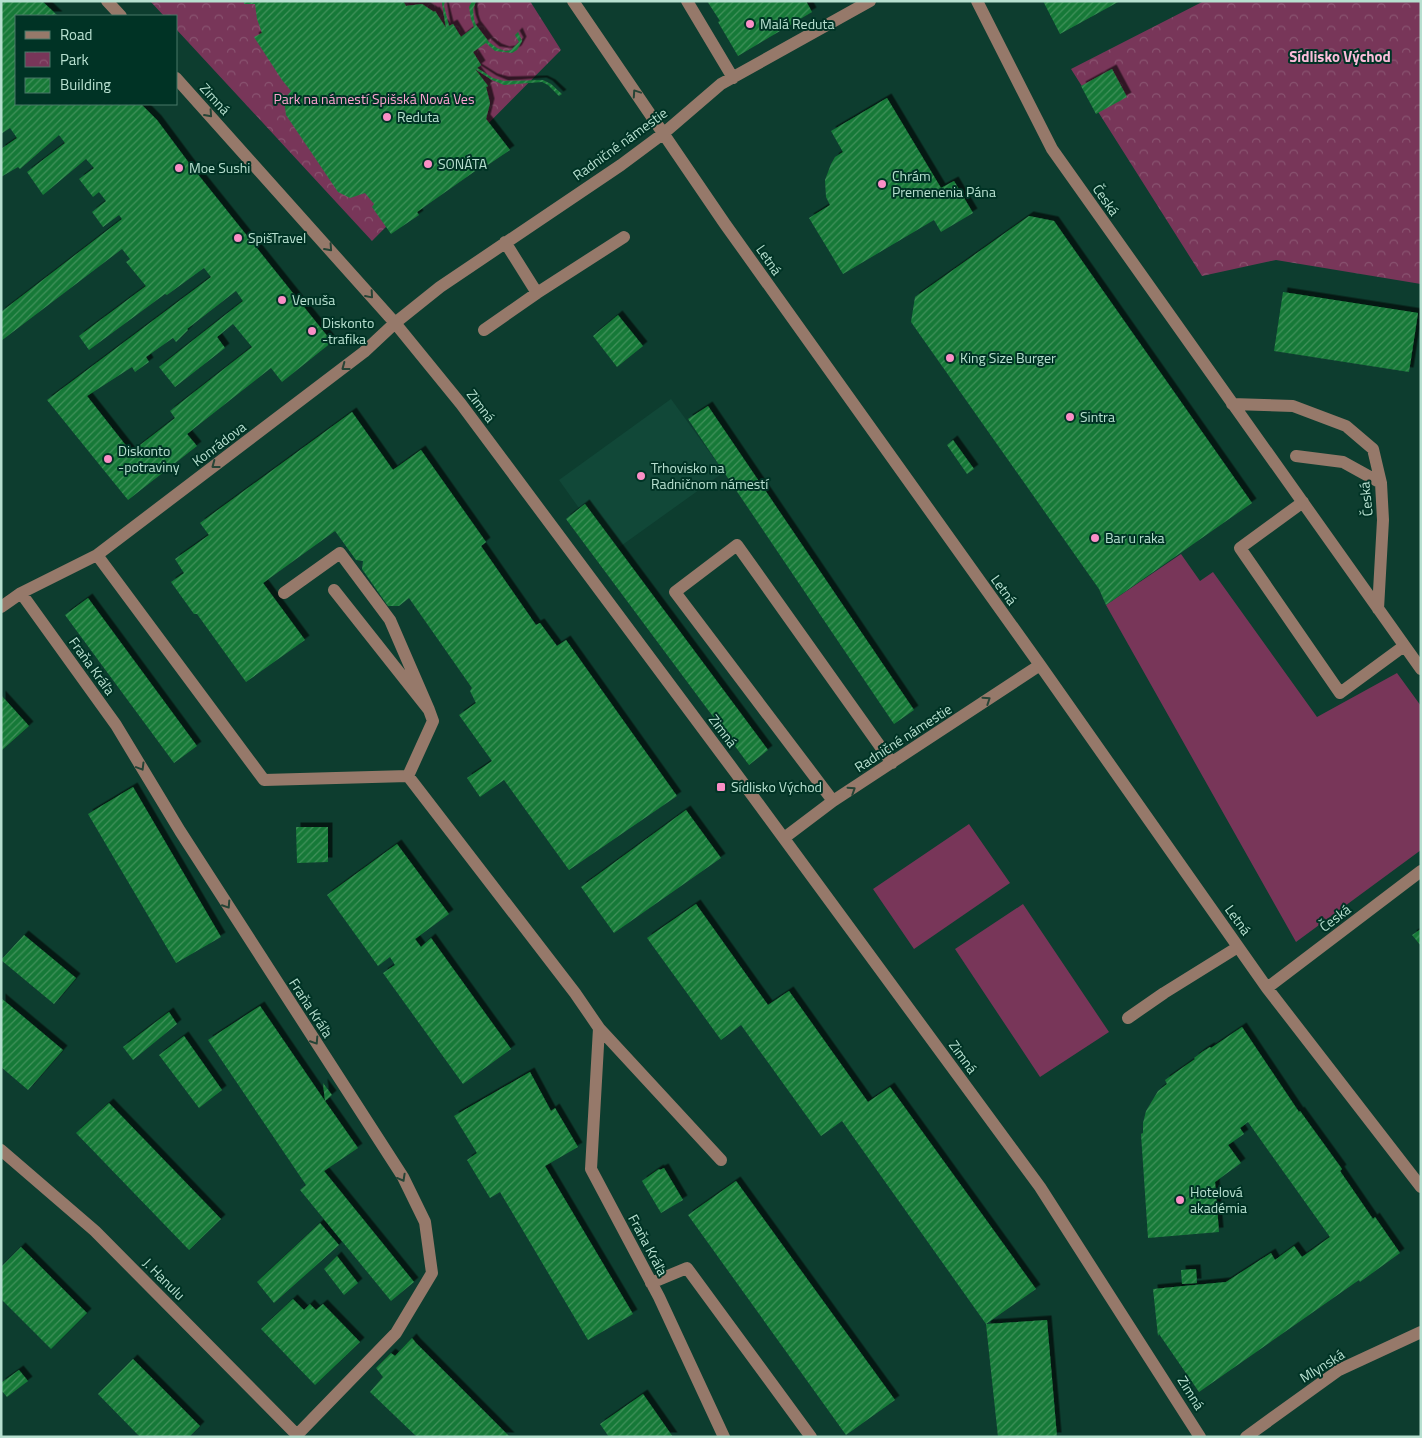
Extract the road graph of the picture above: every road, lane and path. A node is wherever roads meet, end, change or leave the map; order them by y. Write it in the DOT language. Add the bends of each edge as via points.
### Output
graph roads {
  1 [pos="107,1"];
  2 [pos="574,1"];
  3 [pos="687,1"];
  4 [pos="870,1"];
  5 [pos="977,1"];
  6 [pos="120,15"];
  7 [pos="733,78"];
  8 [pos="178,80"];
  9 [pos="664,133"];
  10 [pos="624,237"];
  11 [pos="505,242"];
  12 [pos="537,293"];
  13 [pos="395,323"];
  14 [pos="484,330"];
  15 [pos="1232,404"];
  16 [pos="1296,456"];
  17 [pos="1381,483"];
  18 [pos="1303,502"];
  19 [pos="97,555"];
  20 [pos="334,590"];
  21 [pos="284,592"];
  22 [pos="21,593"];
  23 [pos="1,607"];
  24 [pos="1378,609"];
  25 [pos="1404,646"];
  26 [pos="1040,665"];
  27 [pos="1421,669"];
  28 [pos="429,710"];
  29 [pos="892,763"];
  30 [pos="408,776"];
  31 [pos="834,801"];
  32 [pos="784,838"];
  33 [pos="1421,871"];
  34 [pos="1238,947"];
  35 [pos="1267,988"];
  36 [pos="1128,1018"];
  37 [pos="599,1028"];
  38 [pos="1,1150"];
  39 [pos="721,1160"];
  40 [pos="1421,1187"];
  41 [pos="651,1283"];
  42 [pos="1421,1332"];
  43 [pos="298,1436"];
  44 [pos="724,1437"];
  45 [pos="811,1437"];
  46 [pos="1200,1437"];
  47 [pos="1246,1437"];
  1 -- 6 [label="street"];
  9 -- 2 [label="street, Letná, one-way"];
  3 -- 7 [label="street"];
  4 -- 7 [label="street, Radničné námestie"];
  5 -- 15 [label="street, Česká" via="1052,149"];
  7 -- 9 [label="street, Radničné námestie" via="721,84"];
  8 -- 13 [label="street, Zimná, one-way"];
  9 -- 11 [label="street, Radničné námestie"];
  9 -- 26 [label="street, Letná" via="724,224"];
  10 -- 12 [label="street"];
  11 -- 12 [label="street"];
  11 -- 13 [label="street, Radničné námestie"];
  12 -- 14 [label="street"];
  13 -- 19 [label="street, Konrádova, one-way" via="364,352"];
  13 -- 32 [label="street, Zimná" via="460,404"];
  15 -- 17 [label="street, Česká" via="1293,406 1346,426 1373,449"];
  15 -- 18 [label="street, Česká"];
  16 -- 17 [label="street" via="1343,462"];
  17 -- 24 [label="street, Česká" via="1383,520"];
  18 -- 24 [label="street, Česká"];
  18 -- 25 [label="street" via="1240,548 1340,693"];
  19 -- 22 [label="street, Konrádova"];
  19 -- 30 [label="street" via="264,780"];
  20 -- 28 [label="street"];
  21 -- 28 [label="street" via="340,553 390,620"];
  22 -- 23 [label="street, Konrádova"];
  22 -- 43 [label="street, Fraňa Kráľa, one-way" via="116,725 180,831 403,1178 425,1222 432,1273 396,1333"];
  24 -- 25 [label="street, Česká"];
  25 -- 27 [label="street, Česká"];
  29 -- 26 [label="street, Radničné námestie, one-way"];
  26 -- 34 [label="street, Letná"];
  28 -- 30 [label="street" via="433,721"];
  31 -- 29 [label="street, Radničné námestie, one-way"];
  29 -- 31 [label="street" via="737,545 675,592"];
  30 -- 37 [label="street"];
  31 -- 32 [label="street, Radničné námestie"];
  32 -- 46 [label="street, Zimná" via="1040,1187"];
  33 -- 35 [label="street, Česká"];
  34 -- 35 [label="street, Letná"];
  34 -- 36 [label="street"];
  35 -- 40 [label="street, Letná"];
  37 -- 39 [label="street"];
  37 -- 41 [label="street, Fraňa Kráľa" via="591,1169"];
  38 -- 43 [label="street, J. Hanulu" via="95,1231"];
  41 -- 44 [label="street, Fraňa Kráľa"];
  41 -- 45 [label="street" via="687,1268"];
  42 -- 47 [label="street, Mlynská" via="1339,1370"];
}
